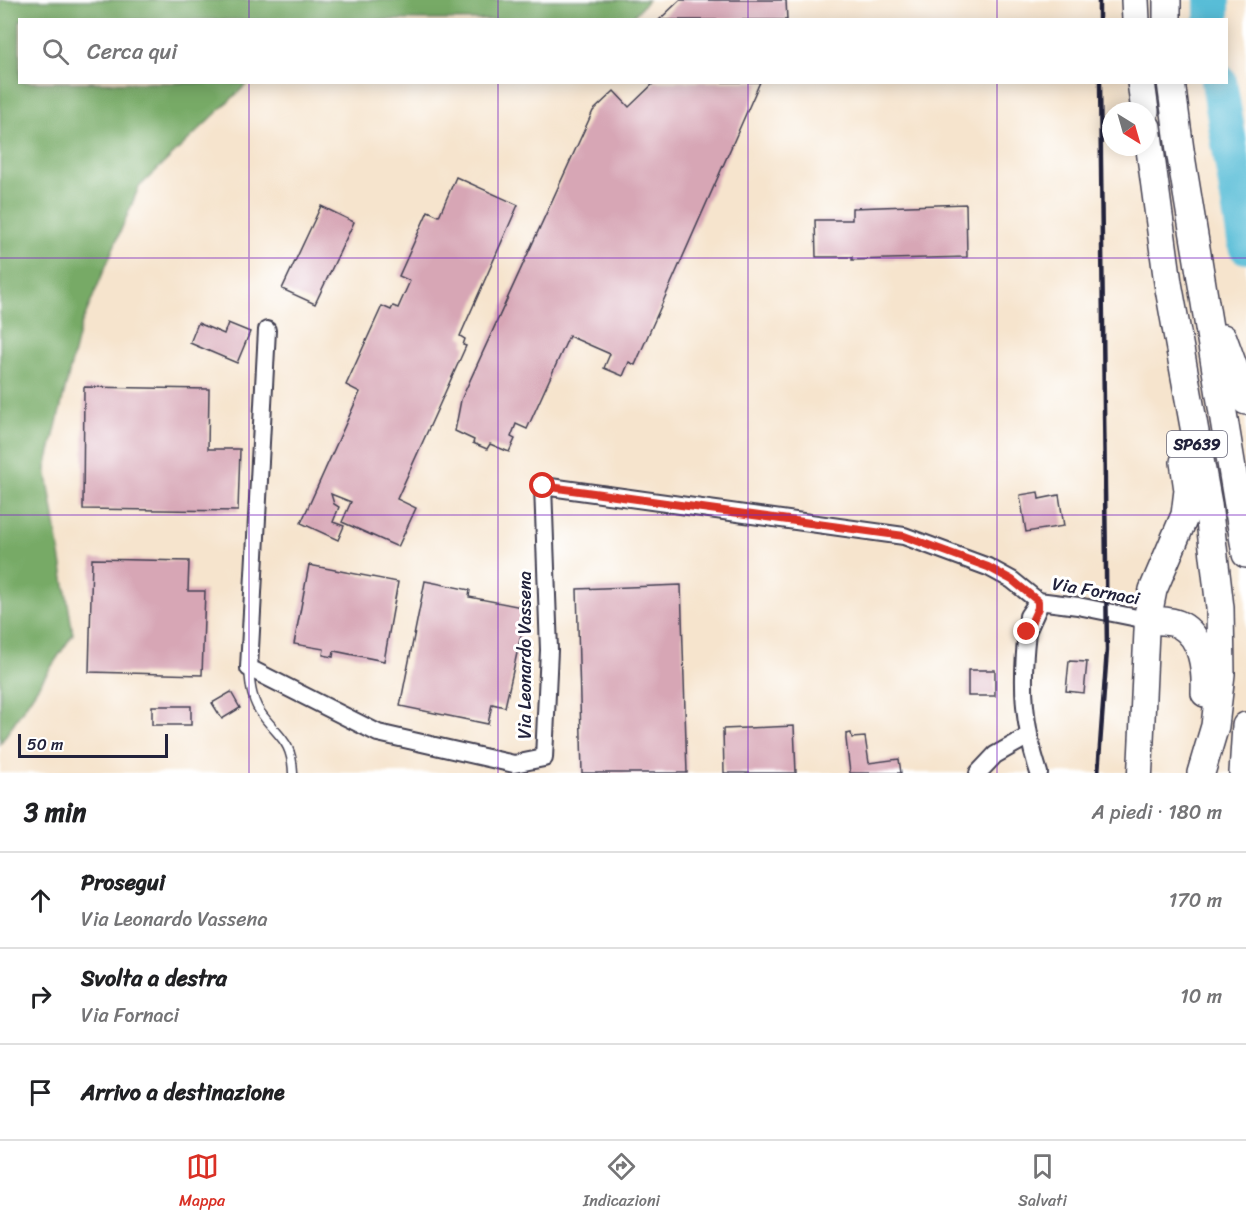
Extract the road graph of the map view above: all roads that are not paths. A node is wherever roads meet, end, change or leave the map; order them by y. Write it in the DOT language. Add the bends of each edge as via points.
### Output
graph roads {
  1 [pos="1135,0"];
  2 [pos="1167,0"];
  3 [pos="1136,18"];
  4 [pos="1167,18"];
  5 [pos="1141,84"];
  6 [pos="1171,84"];
  7 [pos="1144,102"];
  8 [pos="1151,156"];
  9 [pos="1201,282"];
  10 [pos="1168,283"];
  11 [pos="267,330"];
  12 [pos="1246,402"];
  13 [pos="1246,554"];
  14 [pos="1038,601"];
  15 [pos="1147,620"];
  16 [pos="249,668"];
  17 [pos="1246,726"];
  18 [pos="1027,737"];
  19 [pos="545,766"];
  20 [pos="1203,767"];
  21 [pos="1244,768"];
  22 [pos="293,773"];
  23 [pos="978,773"];
  24 [pos="1039,773"];
  25 [pos="1140,773"];
  1 -- 3 [label="main road"];
  2 -- 4 [label="main road"];
  5 -- 7 [label="main road"];
  6 -- 9 [label="main road, SP639"];
  8 -- 10 [label="main road, SP639"];
  9 -- 12 [label="main road"];
  9 -- 13 [label="main road, SP639"];
  10 -- 15 [label="main road" via="1173,399 1188,490 1185,515 1153,590"];
  10 -- 20 [label="main road, SP639" via="1208,504 1220,608 1221,674 1215,726"];
  11 -- 16 [label="street"];
  14 -- 15 [label="street, Via Fornaci"];
  14 -- 18 [label="street, Via Fornaci" via="1028,616 1023,667"];
  14 -- 19 [label="street, Via Leonardo Vassena" via="988,567 904,536 543,486 549,650"];
  15 -- 20 [label="main road" via="1179,624 1196,639 1206,684"];
  15 -- 25 [label="main road"];
  16 -- 19 [label="street, Via Leonardo Vassena" via="378,733 514,764"];
  16 -- 22 [label="lane" via="250,690 263,716 281,734 293,761"];
  17 -- 21 [label="main road"];
  18 -- 23 [label="street" via="995,755"];
  18 -- 24 [label="street, Via Fornaci"];
}
